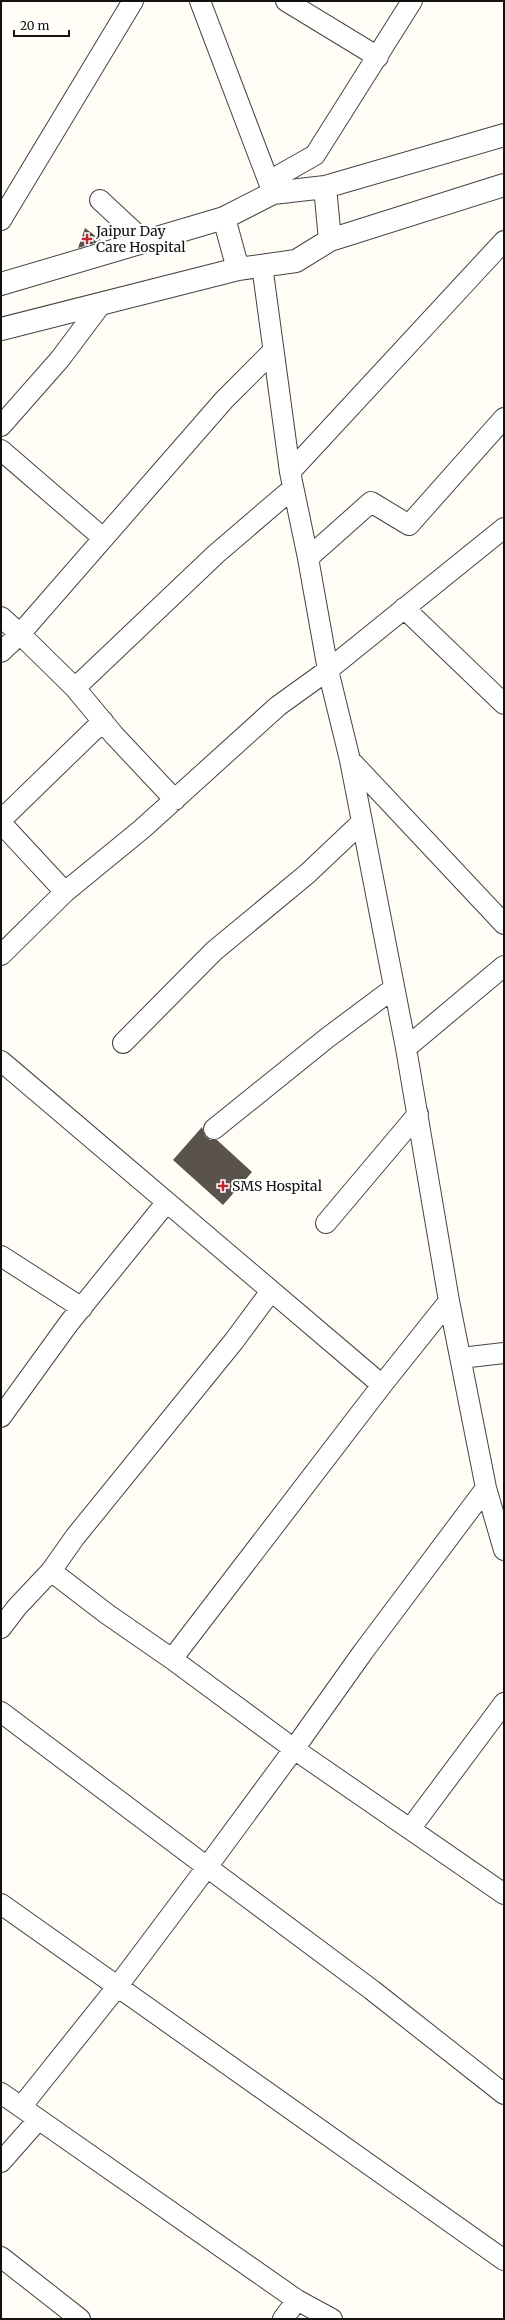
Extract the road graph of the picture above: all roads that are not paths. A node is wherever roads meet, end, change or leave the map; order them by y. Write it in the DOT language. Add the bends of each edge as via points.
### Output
graph roads {
  1 [pos="133,1"];
  2 [pos="200,1"];
  3 [pos="286,1"];
  4 [pos="412,1"];
  5 [pos="378,57"];
  6 [pos="502,133"];
  7 [pos="504,185"];
  8 [pos="271,187"];
  9 [pos="325,187"];
  10 [pos="100,200"];
  11 [pos="224,218"];
  12 [pos="1,220"];
  13 [pos="330,240"];
  14 [pos="145,242"];
  15 [pos="504,242"];
  16 [pos="262,265"];
  17 [pos="238,269"];
  18 [pos="1,284"];
  19 [pos="102,304"];
  20 [pos="1,329"];
  21 [pos="273,351"];
  22 [pos="504,418"];
  23 [pos="1,426"];
  24 [pos="1,450"];
  25 [pos="291,480"];
  26 [pos="504,528"];
  27 [pos="103,538"];
  28 [pos="308,558"];
  29 [pos="404,608"];
  30 [pos="1,617"];
  31 [pos="20,634"];
  32 [pos="1,652"];
  33 [pos="328,670"];
  34 [pos="75,688"];
  35 [pos="504,704"];
  36 [pos="103,722"];
  37 [pos="350,760"];
  38 [pos="174,800"];
  39 [pos="1,820"];
  40 [pos="362,822"];
  41 [pos="1,823"];
  42 [pos="65,892"];
  43 [pos="504,924"];
  44 [pos="1,955"];
  45 [pos="504,966"];
  46 [pos="394,988"];
  47 [pos="123,1043"];
  48 [pos="406,1048"];
  49 [pos="5,1072"];
  50 [pos="418,1114"];
  51 [pos="214,1129"];
  52 [pos="166,1202"];
  53 [pos="326,1223"];
  54 [pos="1,1256"];
  55 [pos="271,1291"];
  56 [pos="449,1302"];
  57 [pos="82,1308"];
  58 [pos="504,1353"];
  59 [pos="461,1358"];
  60 [pos="382,1385"];
  61 [pos="2,1414"];
  62 [pos="486,1488"];
  63 [pos="504,1550"];
  64 [pos="51,1571"];
  65 [pos="1,1628"];
  66 [pos="172,1659"];
  67 [pos="504,1703"];
  68 [pos="1,1712"];
  69 [pos="294,1749"];
  70 [pos="410,1829"];
  71 [pos="208,1867"];
  72 [pos="504,1894"];
  73 [pos="1,1904"];
  74 [pos="117,1987"];
  75 [pos="1,2093"];
  76 [pos="504,2094"];
  77 [pos="21,2107"];
  78 [pos="38,2120"];
  79 [pos="1,2162"];
  80 [pos="1,2257"];
  81 [pos="504,2260"];
  82 [pos="297,2300"];
  83 [pos="68,2315"];
  84 [pos="283,2319"];
  85 [pos="332,2319"];
  1 -- 12 [label="street"];
  2 -- 8 [label="street"];
  3 -- 5 [label="street"];
  4 -- 5 [label="street"];
  5 -- 8 [label="street" via="315,155"];
  6 -- 9 [label="street"];
  7 -- 13 [label="street"];
  8 -- 9 [label="street"];
  8 -- 11 [label="street"];
  9 -- 13 [label="street"];
  10 -- 14 [label="street"];
  11 -- 14 [label="street"];
  11 -- 17 [label="street"];
  13 -- 16 [label="street" via="296,261"];
  14 -- 18 [label="street"];
  15 -- 25 [label="street"];
  16 -- 17 [label="street"];
  16 -- 21 [label="street"];
  17 -- 19 [label="street"];
  19 -- 20 [label="street"];
  19 -- 23 [label="street" via="60,358"];
  21 -- 25 [label="street"];
  21 -- 27 [label="street" via="224,400"];
  22 -- 28 [label="street" via="409,525 371,502"];
  24 -- 27 [label="street"];
  25 -- 28 [label="street"];
  25 -- 34 [label="street"];
  26 -- 29 [label="street"];
  27 -- 31 [label="street"];
  28 -- 33 [label="street"];
  29 -- 33 [label="street"];
  29 -- 35 [label="street"];
  30 -- 31 [label="street"];
  31 -- 32 [label="street"];
  31 -- 34 [label="street"];
  33 -- 37 [label="street"];
  33 -- 38 [label="street" via="278,706"];
  34 -- 36 [label="street"];
  36 -- 38 [label="street"];
  36 -- 39 [label="street"];
  37 -- 40 [label="street"];
  37 -- 43 [label="street"];
  38 -- 42 [label="street"];
  40 -- 46 [label="street"];
  40 -- 47 [label="street" via="307,874 214,951"];
  41 -- 42 [label="street"];
  42 -- 44 [label="street"];
  45 -- 48 [label="street"];
  46 -- 48 [label="street"];
  46 -- 51 [label="street"];
  48 -- 50 [label="street"];
  49 -- 52 [label="street"];
  50 -- 53 [label="street"];
  50 -- 56 [label="street"];
  52 -- 55 [label="street"];
  52 -- 57 [label="street"];
  54 -- 57 [label="street"];
  55 -- 60 [label="street"];
  55 -- 64 [label="street" via="75,1537"];
  56 -- 59 [label="street"];
  56 -- 60 [label="street"];
  57 -- 61 [label="street"];
  58 -- 59 [label="street"];
  59 -- 62 [label="street"];
  60 -- 66 [label="street"];
  62 -- 63 [label="street"];
  62 -- 69 [label="street"];
  64 -- 65 [label="street"];
  64 -- 66 [label="street"];
  66 -- 69 [label="street"];
  67 -- 70 [label="street"];
  68 -- 71 [label="street"];
  69 -- 70 [label="street"];
  69 -- 71 [label="street"];
  70 -- 72 [label="street"];
  71 -- 74 [label="street"];
  71 -- 76 [label="street" via="372,1990"];
  73 -- 74 [label="street"];
  74 -- 77 [label="street"];
  74 -- 81 [label="street"];
  75 -- 77 [label="street"];
  77 -- 78 [label="street"];
  78 -- 79 [label="street"];
  78 -- 82 [label="street"];
  80 -- 83 [label="street"];
  82 -- 84 [label="street"];
  82 -- 85 [label="street"];
}
